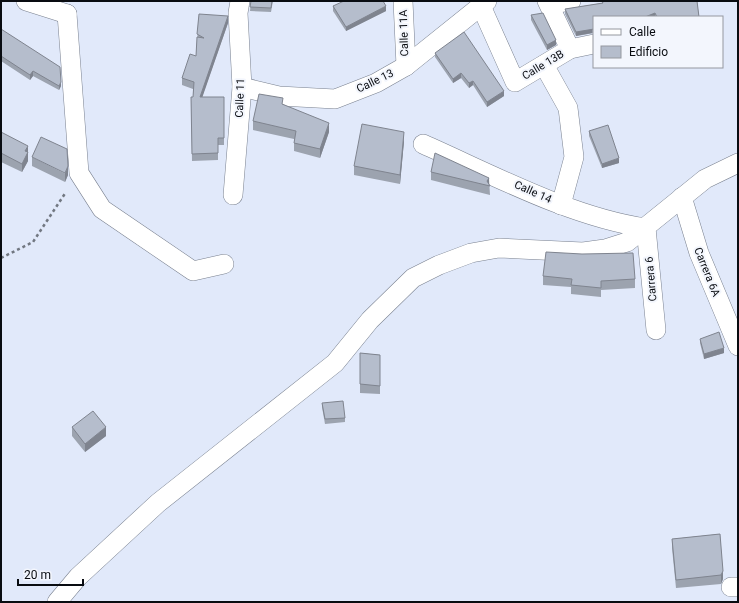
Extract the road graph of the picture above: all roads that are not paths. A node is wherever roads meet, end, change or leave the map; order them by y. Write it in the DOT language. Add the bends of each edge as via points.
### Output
graph roads {
  1 [pos="26,1"];
  2 [pos="240,1"];
  3 [pos="403,1"];
  4 [pos="571,1"];
  5 [pos="548,3"];
  6 [pos="484,4"];
  7 [pos="70,8"];
  8 [pos="593,44"];
  9 [pos="570,49"];
  10 [pos="544,65"];
  11 [pos="406,66"];
  12 [pos="242,87"];
  13 [pos="423,144"];
  14 [pos="738,163"];
  15 [pos="233,195"];
  16 [pos="682,197"];
  17 [pos="561,205"];
  18 [pos="646,228"];
  19 [pos="224,264"];
  20 [pos="656,330"];
  21 [pos="738,346"];
  22 [pos="57,602"];
  1 -- 7 [label="street"];
  2 -- 12 [label="street, Calle 11" via="238,13"];
  3 -- 11 [label="street, Calle 11A"];
  4 -- 5 [label="street"];
  5 -- 9 [label="street"];
  6 -- 10 [label="street, Calle 13B" via="515,82"];
  6 -- 11 [label="street, Calle 13"];
  7 -- 19 [label="street" via="79,173 102,209 193,271"];
  8 -- 9 [label="street, Calle 13B"];
  9 -- 10 [label="street, Calle 13B"];
  10 -- 17 [label="street" via="568,108 571,129 574,157"];
  11 -- 12 [label="street, Calle 13" via="376,83 335,99 279,96"];
  12 -- 15 [label="street, Calle 11"];
  13 -- 17 [label="street, Calle 14"];
  14 -- 16 [label="street" via="705,179"];
  16 -- 18 [label="street"];
  16 -- 21 [label="street, Carrera 6A" via="699,253"];
  17 -- 18 [label="street, Calle 14" via="617,224"];
  18 -- 20 [label="street, Carrera 6"];
  18 -- 22 [label="street" via="627,242 605,249 583,252 499,248 471,253 413,278 370,320 335,362 158,503 78,577"];
}
